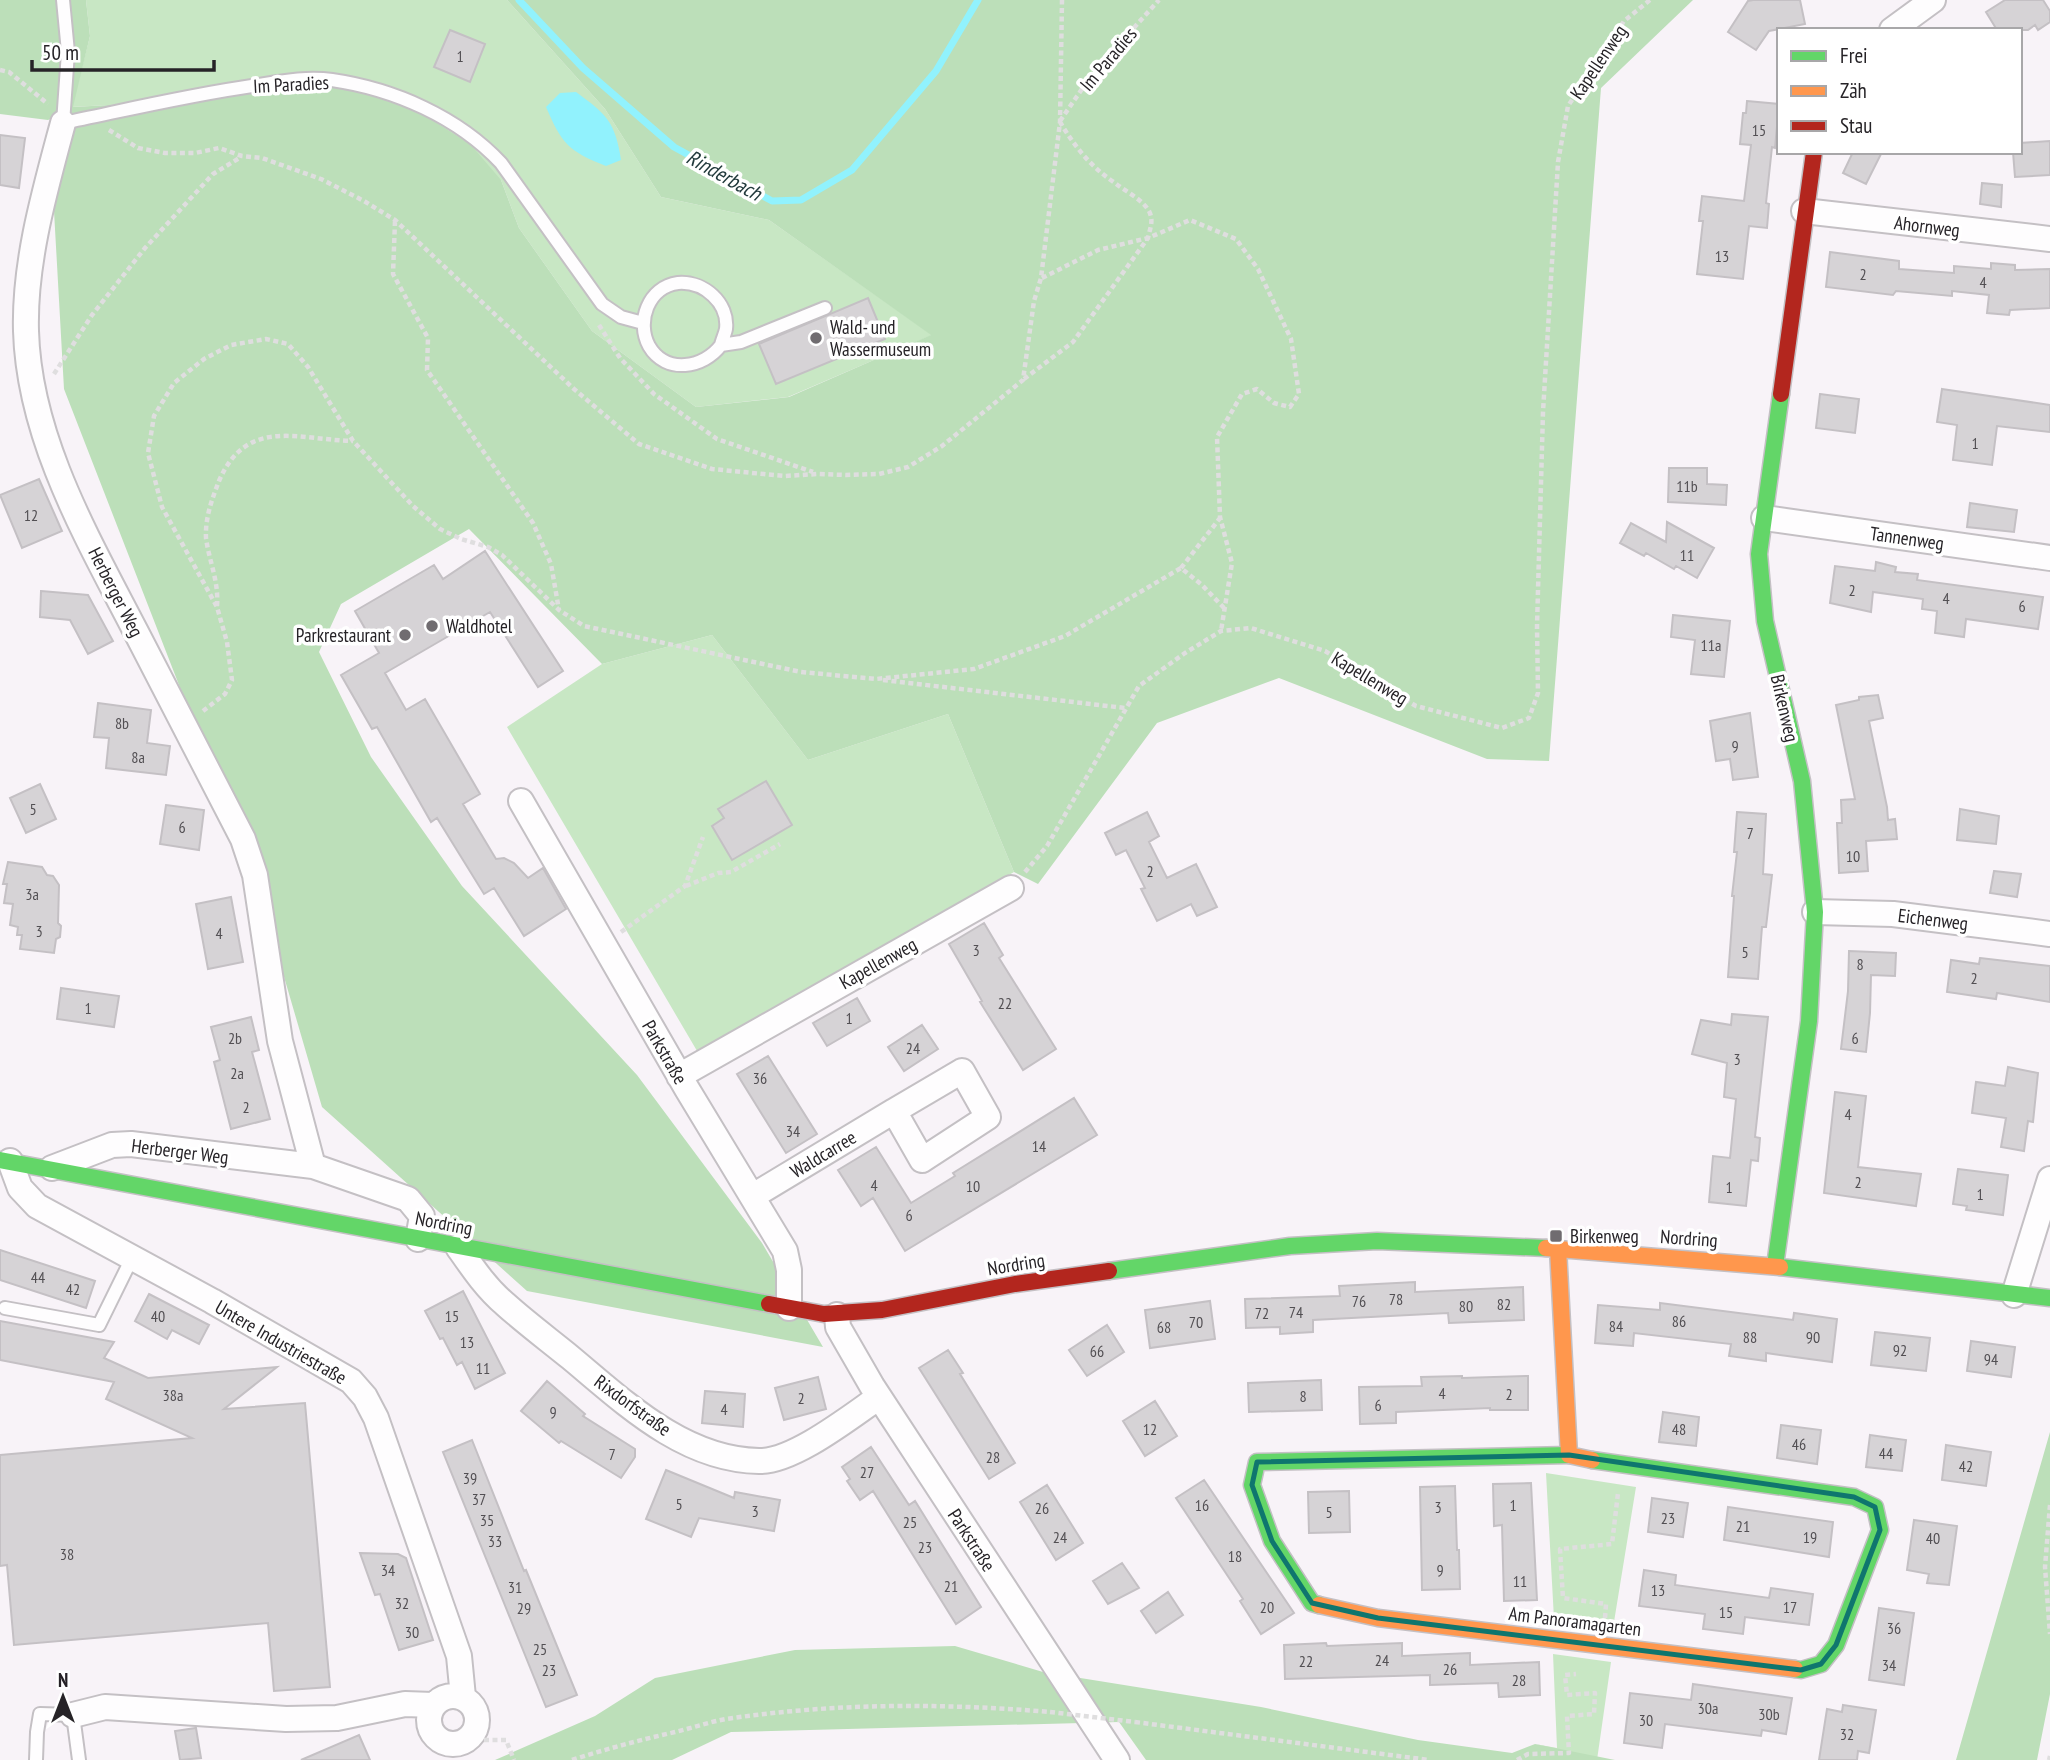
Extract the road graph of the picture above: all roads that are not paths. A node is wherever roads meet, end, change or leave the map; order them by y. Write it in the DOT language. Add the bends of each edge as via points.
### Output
graph roads {
  1 [pos="63,0"];
  2 [pos="1933,0"];
  3 [pos="1895,28"];
  4 [pos="63,123"];
  5 [pos="1814,154"];
  6 [pos="1804,211"];
  7 [pos="2050,239"];
  8 [pos="825,308"];
  9 [pos="643,323"];
  10 [pos="721,345"];
  11 [pos="1764,518"];
  12 [pos="2050,558"];
  13 [pos="521,801"];
  14 [pos="1011,888"];
  15 [pos="1815,912"];
  16 [pos="2050,934"];
  17 [pos="679,1076"];
  18 [pos="894,1111"];
  19 [pos="5,1160"];
  20 [pos="313,1167"];
  21 [pos="52,1168"];
  22 [pos="2050,1178"];
  23 [pos="752,1196"];
  24 [pos="418,1239"];
  25 [pos="458,1247"];
  26 [pos="1559,1249"];
  27 [pos="132,1258"];
  28 [pos="1775,1266"];
  29 [pos="2014,1295"];
  30 [pos="2050,1298"];
  31 [pos="5,1308"];
  32 [pos="789,1308"];
  33 [pos="837,1314"];
  34 [pos="879,1397"];
  35 [pos="1569,1455"];
  36 [pos="463,1697"];
  37 [pos="433,1705"];
  38 [pos="72,1715"];
  39 [pos="36,1760"];
  40 [pos="79,1760"];
  41 [pos="1117,1760"];
  1 -- 4 [label="lane, Herberger Weg" via="68,52"];
  2 -- 3 [label="street"];
  4 -- 9 [label="lane, Im Paradies" via="290,80 330,79 395,94 481,142 602,304 621,317"];
  4 -- 20 [label="street, Herberger Weg" via="30,270 26,331 36,403 62,482 243,839 255,875 280,1041"];
  5 -- 6 [label="street, Birkenweg"];
  6 -- 7 [label="street, Ahornweg"];
  6 -- 11 [label="street, Birkenweg"];
  8 -- 10 [label="lane" via="741,342"];
  9 -- 10 [label="lane" via="652,350 667,362 685,366 704,361"];
  9 -- 10 [label="lane" via="656,294 679,283 700,286 715,296 723,309 726,328"];
  11 -- 12 [label="street, Tannenweg"];
  11 -- 15 [label="street, Birkenweg" via="1759,554 1765,621 1802,781"];
  13 -- 17 [label="street, Parkstraße"];
  14 -- 17 [label="street, Kapellenweg"];
  15 -- 16 [label="street, Eichenweg" via="1893,914"];
  15 -- 28 [label="street, Birkenweg" via="1809,1021"];
  17 -- 23 [label="street, Parkstraße"];
  18 -- 23 [label="street, Waldcarree"];
  19 -- 21 [label="street, Nordring"];
  19 -- 27 [label="street, Untere Industriestraße" via="20,1188 37,1206"];
  20 -- 21 [label="street, Herberger Weg" via="131,1144 112,1145"];
  20 -- 24 [label="street, Herberger Weg" via="408,1199 422,1216"];
  21 -- 24 [label="street, Nordring"];
  22 -- 29 [label="street"];
  23 -- 32 [label="street, Parkstraße" via="785,1251"];
  24 -- 25 [label="street, Nordring"];
  25 -- 32 [label="street, Nordring"];
  25 -- 34 [label="street, Rixdorfstraße" via="503,1303 638,1413 717,1455 760,1462 792,1454"];
  26 -- 28 [label="street, Nordring"];
  26 -- 33 [label="street, Nordring" via="1377,1241 1290,1246"];
  26 -- 35 [label="street"];
  27 -- 31 [label="lane" via="99,1325"];
  27 -- 36 [label="street, Untere Industriestraße" via="351,1381 365,1397 459,1656"];
  28 -- 29 [label="street, Nordring"];
  29 -- 30 [label="street, Nordring"];
  32 -- 33 [label="street, Nordring"];
  33 -- 34 [label="street, Parkstraße" via="838,1327"];
  34 -- 41 [label="street, Parkstraße"];
  35 -- 35 [label="street, Am Panoramagarten" via="1854,1497 1875,1507 1880,1530 1836,1645 1821,1664 1801,1670 1378,1618 1312,1603 1272,1541 1252,1485 1257,1462"];
  36 -- 37 [label="street" via="447,1696"];
  36 -- 37 [label="street, Untere Industriestraße" via="477,1714 476,1728 467,1740 453,1744 433,1734 429,1719"];
  37 -- 38 [label="street" via="405,1704 337,1718 286,1720 105,1707"];
  38 -- 39 [label="lane" via="40,1714"];
  38 -- 40 [label="lane"];
}
